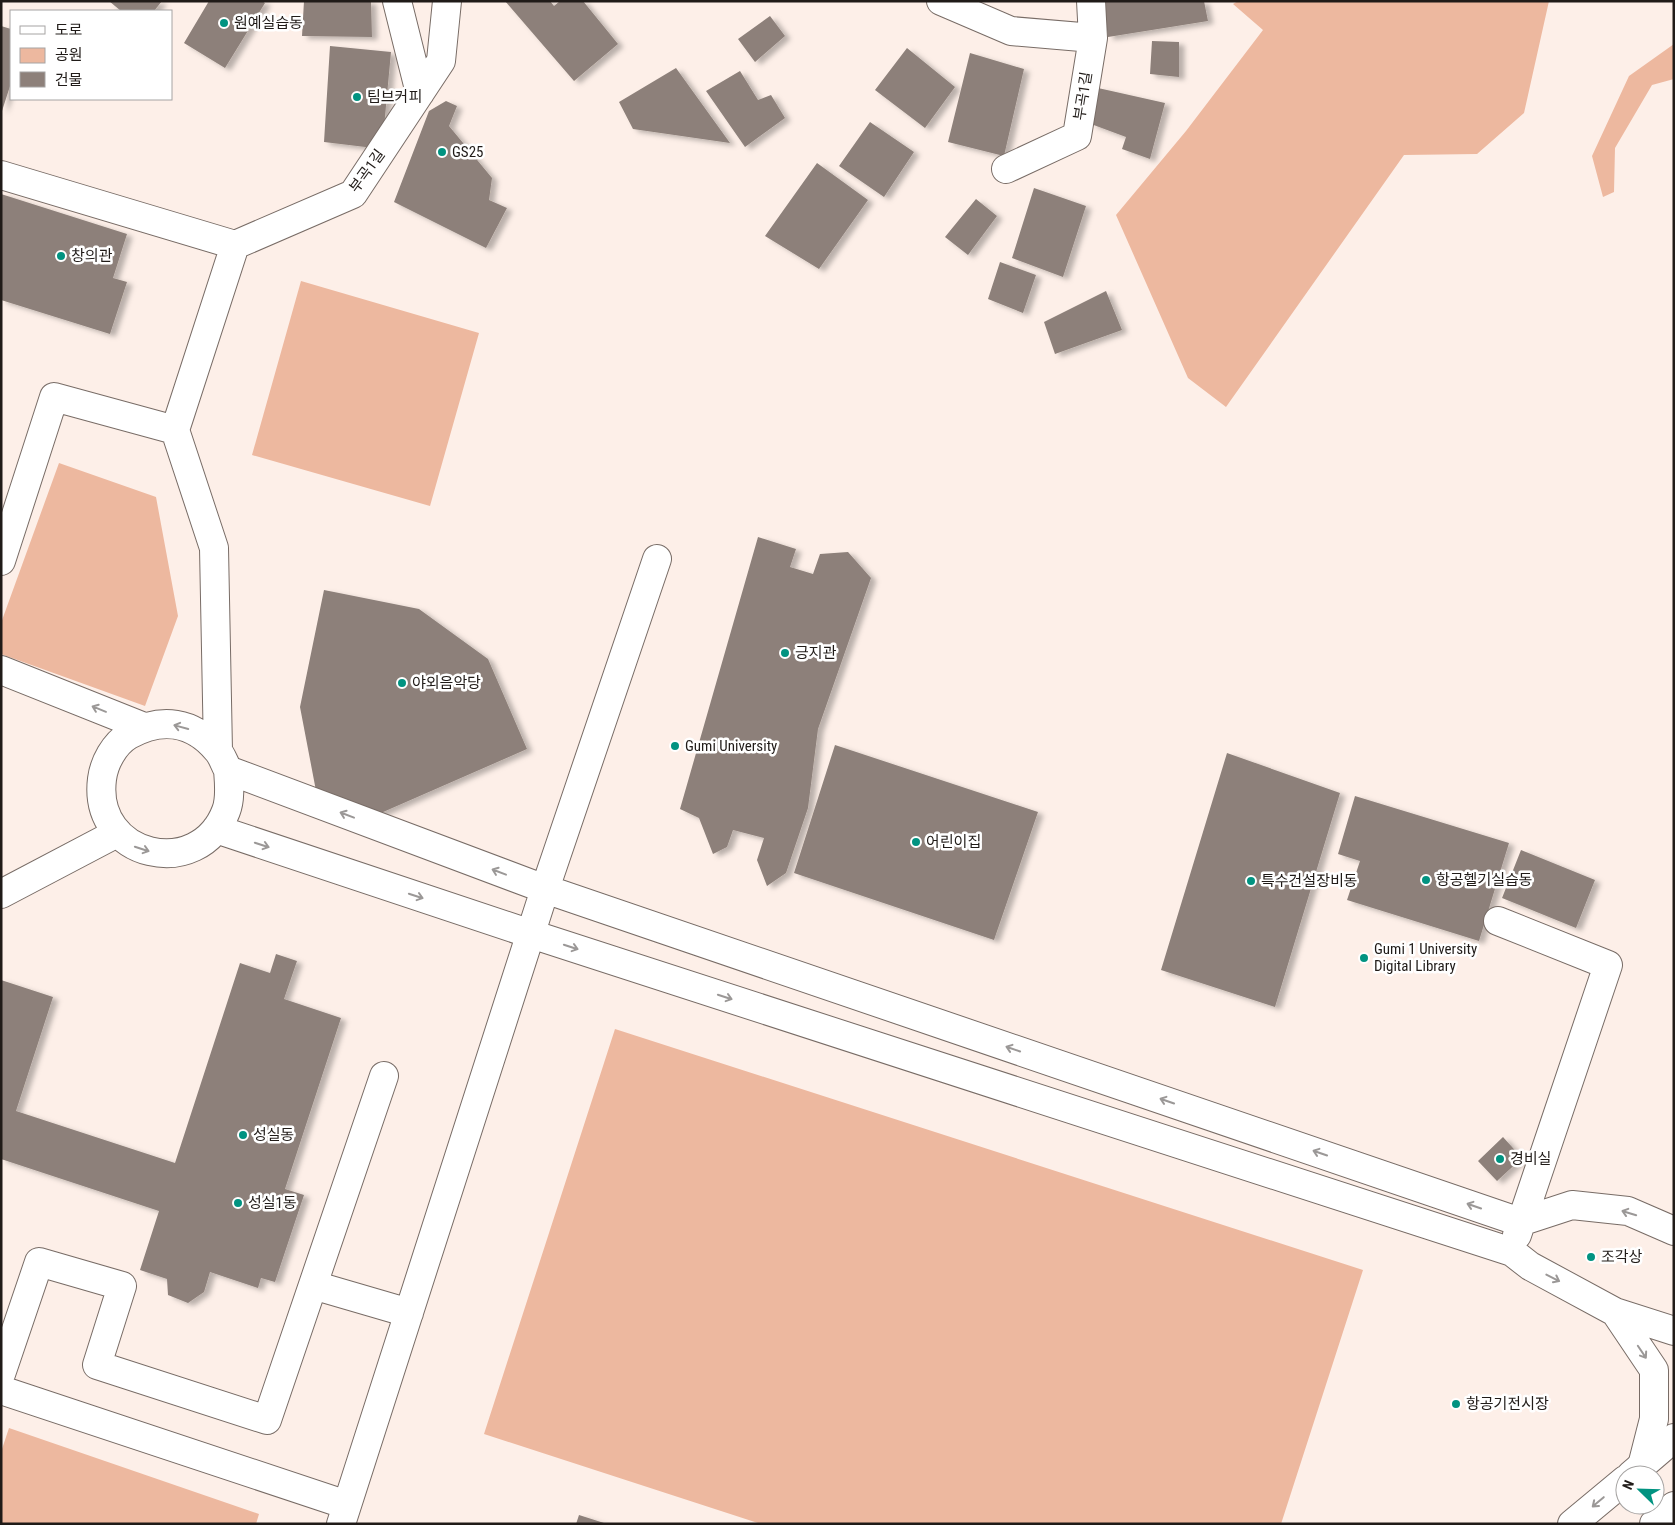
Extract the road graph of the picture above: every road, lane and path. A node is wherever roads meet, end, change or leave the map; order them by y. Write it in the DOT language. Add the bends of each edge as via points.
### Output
graph roads {
  1 [pos="397,1"];
  2 [pos="447,1"];
  3 [pos="941,1"];
  4 [pos="1091,1"];
  5 [pos="1093,38"];
  6 [pos="420,93"];
  7 [pos="1006,168"];
  8 [pos="1,175"];
  9 [pos="235,244"];
  10 [pos="175,430"];
  11 [pos="657,559"];
  12 [pos="1,561"];
  13 [pos="1,670"];
  14 [pos="144,727"];
  15 [pos="223,760"];
  16 [pos="216,829"];
  17 [pos="117,833"];
  18 [pos="545,889"];
  19 [pos="1,894"];
  20 [pos="1498,921"];
  21 [pos="531,934"];
  22 [pos="384,1076"];
  23 [pos="1520,1222"];
  24 [pos="1674,1231"];
  25 [pos="1512,1252"];
  26 [pos="313,1285"];
  27 [pos="1615,1312"];
  28 [pos="409,1313"];
  29 [pos="1674,1331"];
  30 [pos="1,1374"];
  31 [pos="1,1390"];
  32 [pos="1674,1438"];
  33 [pos="1636,1465"];
  34 [pos="1642,1465"];
  35 [pos="1615,1488"];
  36 [pos="1674,1506"];
  37 [pos="344,1514"];
  38 [pos="1572,1524"];
  39 [pos="1654,1524"];
  1 -- 6 [label="street"];
  2 -- 6 [label="street, 부곡1길" via="441,61"];
  3 -- 5 [label="street" via="1011,31"];
  4 -- 5 [label="street, 부곡1길"];
  5 -- 7 [label="street, 부곡1길" via="1077,136"];
  6 -- 9 [label="street, 부곡1길" via="353,194"];
  8 -- 9 [label="street"];
  9 -- 10 [label="street"];
  10 -- 12 [label="street" via="54,397"];
  10 -- 15 [label="street" via="214,548"];
  11 -- 18 [label="street"];
  14 -- 13 [label="street, one-way"];
  15 -- 14 [label="street, one-way" via="204,736 185,726 165,723"];
  14 -- 17 [label="street" via="126,737 111,752 103,771 100,793 105,815"];
  15 -- 16 [label="street" via="230,790 226,811"];
  18 -- 15 [label="street, one-way"];
  17 -- 16 [label="street, one-way" via="135,847 156,853 178,852 199,844"];
  16 -- 21 [label="street, one-way"];
  17 -- 19 [label="street"];
  18 -- 21 [label="street"];
  23 -- 18 [label="street, one-way"];
  20 -- 23 [label="street" via="1608,965"];
  21 -- 25 [label="street, one-way"];
  21 -- 28 [label="street"];
  22 -- 26 [label="street"];
  24 -- 23 [label="street, one-way" via="1628,1211 1572,1204"];
  23 -- 25 [label="street"];
  25 -- 27 [label="street, one-way" via="1530,1266"];
  26 -- 28 [label="street"];
  26 -- 30 [label="street" via="266,1420 97,1365 122,1286 39,1262"];
  27 -- 29 [label="street"];
  27 -- 33 [label="street, one-way" via="1654,1370 1654,1419"];
  28 -- 37 [label="street"];
  31 -- 37 [label="street"];
  32 -- 34 [label="street"];
  35 -- 38 [label="street, one-way"];
  36 -- 39 [label="street"];
}
